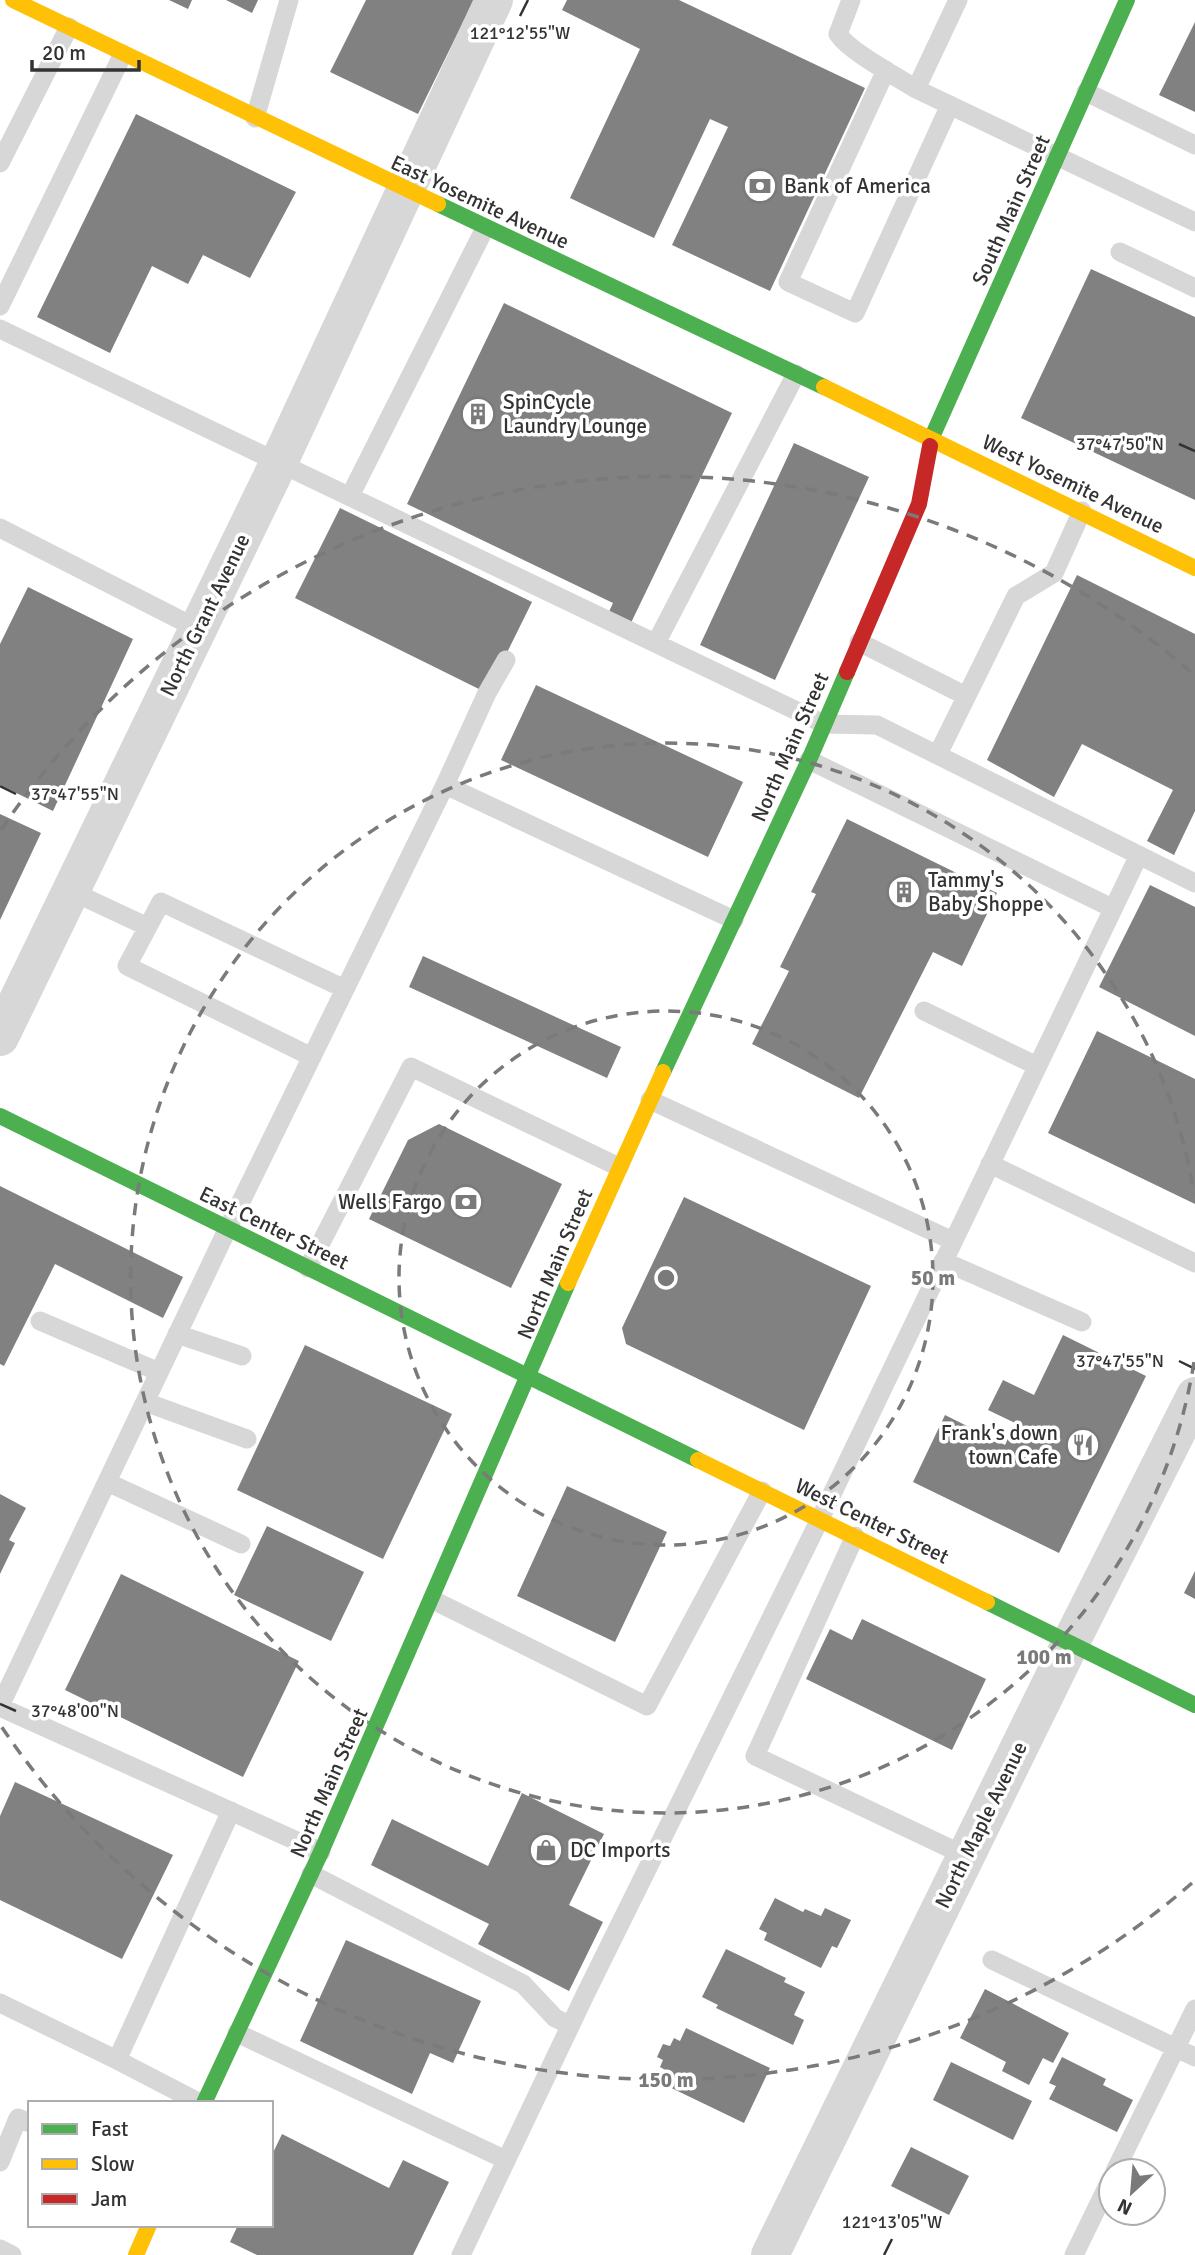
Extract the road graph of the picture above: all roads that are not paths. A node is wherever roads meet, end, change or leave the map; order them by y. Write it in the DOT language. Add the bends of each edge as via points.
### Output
graph roads {
  1 [pos="13,0"];
  2 [pos="289,0"];
  3 [pos="494,0"];
  4 [pos="851,0"];
  5 [pos="958,0"];
  6 [pos="1126,0"];
  7 [pos="69,27"];
  8 [pos="123,54"];
  9 [pos="886,70"];
  10 [pos="916,89"];
  11 [pos="1086,92"];
  12 [pos="950,104"];
  13 [pos="255,118"];
  14 [pos="1195,145"];
  15 [pos="1058,155"];
  16 [pos="0,163"];
  17 [pos="405,190"];
  18 [pos="1195,222"];
  19 [pos="485,228"];
  20 [pos="1120,252"];
  21 [pos="1195,288"];
  22 [pos="0,306"];
  23 [pos="0,330"];
  24 [pos="796,374"];
  25 [pos="932,438"];
  26 [pos="279,462"];
  27 [pos="350,496"];
  28 [pos="1082,511"];
  29 [pos="0,528"];
  30 [pos="1195,568"];
  31 [pos="198,629"];
  32 [pos="859,642"];
  33 [pos="656,643"];
  34 [pos="506,660"];
  35 [pos="966,696"];
  36 [pos="824,724"];
  37 [pos="938,754"];
  38 [pos="808,760"];
  39 [pos="445,785"];
  40 [pos="1139,855"];
  41 [pos="1195,883"];
  42 [pos="71,891"];
  43 [pos="1112,908"];
  44 [pos="734,920"];
  45 [pos="148,927"];
  46 [pos="345,989"];
  47 [pos="924,1011"];
  48 [pos="0,1037"];
  49 [pos="312,1056"];
  50 [pos="1037,1066"];
  51 [pos="650,1100"];
  52 [pos="0,1116"];
  53 [pos="990,1164"];
  54 [pos="619,1167"];
  55 [pos="228,1228"];
  56 [pos="953,1241"];
  57 [pos="943,1261"];
  58 [pos="1195,1264"];
  59 [pos="309,1268"];
  60 [pos="40,1321"];
  61 [pos="1082,1322"];
  62 [pos="177,1334"];
  63 [pos="242,1356"];
  64 [pos="159,1372"];
  65 [pos="529,1378"];
  66 [pos="1195,1396"];
  67 [pos="145,1402"];
  68 [pos="247,1439"];
  69 [pos="107,1482"];
  70 [pos="762,1491"];
  71 [pos="820,1519"];
  72 [pos="855,1536"];
  73 [pos="241,1544"];
  74 [pos="433,1600"];
  75 [pos="1071,1642"];
  76 [pos="1195,1705"];
  77 [pos="0,1706"];
  78 [pos="231,1811"];
  79 [pos="321,1852"];
  80 [pos="966,1856"];
  81 [pos="311,1874"];
  82 [pos="992,1960"];
  83 [pos="0,2003"];
  84 [pos="1195,2008"];
  85 [pos="570,2025"];
  86 [pos="237,2033"];
  87 [pos="1176,2047"];
  88 [pos="1195,2057"];
  89 [pos="117,2060"];
  90 [pos="198,2101"];
  91 [pos="203,2101"];
  92 [pos="28,2122"];
  93 [pos="1122,2157"];
  94 [pos="506,2160"];
  95 [pos="0,2162"];
  96 [pos="1097,2208"];
  97 [pos="148,2227"];
  98 [pos="0,2249"];
  99 [pos="12,2255"];
  100 [pos="136,2255"];
  101 [pos="461,2255"];
  102 [pos="770,2255"];
  103 [pos="1074,2255"];
  1 -- 7 [label="main road, East Yosemite Avenue"];
  2 -- 13 [label="lane"];
  3 -- 17 [label="street, North Grant Avenue"];
  4 -- 9 [label="lane" via="838,34"];
  5 -- 10 [label="lane"];
  6 -- 11 [label="main road, South Main Street"];
  7 -- 8 [label="main road, East Yosemite Avenue"];
  7 -- 16 [label="lane"];
  8 -- 13 [label="main road, East Yosemite Avenue"];
  8 -- 22 [label="lane"];
  9 -- 10 [label="lane"];
  9 -- 12 [label="lane" via="788,282 855,313"];
  10 -- 12 [label="lane"];
  11 -- 14 [label="lane"];
  11 -- 15 [label="main road, South Main Street"];
  12 -- 15 [label="lane"];
  13 -- 17 [label="main road, East Yosemite Avenue"];
  15 -- 18 [label="lane"];
  15 -- 25 [label="main road, South Main Street"];
  17 -- 19 [label="main road, East Yosemite Avenue"];
  17 -- 26 [label="street, North Grant Avenue"];
  19 -- 24 [label="main road, East Yosemite Avenue"];
  19 -- 27 [label="lane"];
  20 -- 21 [label="lane"];
  23 -- 26 [label="lane"];
  24 -- 25 [label="main road, East Yosemite Avenue"];
  24 -- 33 [label="lane"];
  25 -- 28 [label="main road, West Yosemite Avenue"];
  25 -- 32 [label="main road, North Main Street" via="919,504"];
  26 -- 27 [label="lane"];
  26 -- 31 [label="street, North Grant Avenue"];
  27 -- 33 [label="lane"];
  28 -- 30 [label="main road, West Yosemite Avenue"];
  28 -- 35 [label="lane" via="1054,573 1016,596"];
  29 -- 31 [label="lane"];
  31 -- 42 [label="street, North Grant Avenue"];
  32 -- 35 [label="lane"];
  32 -- 36 [label="main road, North Main Street"];
  33 -- 36 [label="lane"];
  34 -- 39 [label="lane"];
  35 -- 37 [label="lane"];
  36 -- 37 [label="lane" via="877,725"];
  36 -- 38 [label="main road, North Main Street"];
  37 -- 40 [label="lane"];
  38 -- 43 [label="lane"];
  38 -- 44 [label="main road, North Main Street"];
  39 -- 44 [label="lane"];
  39 -- 46 [label="lane"];
  40 -- 41 [label="lane"];
  40 -- 43 [label="lane"];
  42 -- 45 [label="lane"];
  42 -- 48 [label="street, North Grant Avenue"];
  43 -- 50 [label="lane"];
  44 -- 51 [label="main road, North Main Street"];
  45 -- 46 [label="lane" via="161,902"];
  45 -- 49 [label="lane" via="127,966"];
  46 -- 49 [label="lane"];
  47 -- 50 [label="lane"];
  49 -- 55 [label="lane"];
  50 -- 53 [label="lane"];
  51 -- 54 [label="main road, North Main Street"];
  51 -- 56 [label="lane"];
  52 -- 55 [label="main road, East Center Street"];
  53 -- 56 [label="lane"];
  53 -- 58 [label="lane"];
  54 -- 59 [label="lane" via="411,1067"];
  54 -- 65 [label="main road, North Main Street"];
  55 -- 59 [label="main road, East Center Street"];
  55 -- 62 [label="lane"];
  56 -- 57 [label="lane"];
  57 -- 61 [label="lane"];
  57 -- 71 [label="lane"];
  59 -- 65 [label="main road, East Center Street"];
  60 -- 64 [label="lane"];
  62 -- 63 [label="lane"];
  62 -- 64 [label="lane"];
  64 -- 67 [label="lane"];
  65 -- 70 [label="main road, West Center Street"];
  65 -- 74 [label="main road, North Main Street"];
  66 -- 75 [label="street, North Maple Avenue"];
  67 -- 68 [label="lane"];
  67 -- 69 [label="lane"];
  69 -- 73 [label="lane"];
  69 -- 77 [label="lane"];
  70 -- 71 [label="main road, West Center Street"];
  70 -- 74 [label="lane" via="647,1706"];
  71 -- 72 [label="main road, West Center Street"];
  71 -- 85 [label="lane"];
  72 -- 75 [label="main road, West Center Street"];
  72 -- 80 [label="lane" via="755,1756"];
  74 -- 79 [label="main road, North Main Street"];
  75 -- 76 [label="main road, West Center Street"];
  75 -- 80 [label="street, North Maple Avenue"];
  77 -- 78 [label="lane"];
  78 -- 79 [label="lane"];
  78 -- 89 [label="lane"];
  79 -- 81 [label="main road, North Main Street"];
  80 -- 102 [label="street, North Maple Avenue"];
  81 -- 85 [label="lane" via="523,1984 555,2018"];
  81 -- 86 [label="main road, North Main Street"];
  82 -- 87 [label="lane"];
  83 -- 89 [label="lane"];
  84 -- 87 [label="lane"];
  85 -- 94 [label="lane"];
  86 -- 91 [label="main road, North Main Street"];
  86 -- 94 [label="lane"];
  87 -- 88 [label="lane"];
  87 -- 93 [label="lane"];
  89 -- 90 [label="lane"];
  92 -- 95 [label="lane" via="18,2118"];
  94 -- 101 [label="lane"];
  96 -- 103 [label="lane"];
  97 -- 100 [label="main road"];
  98 -- 99 [label="lane"];
}
